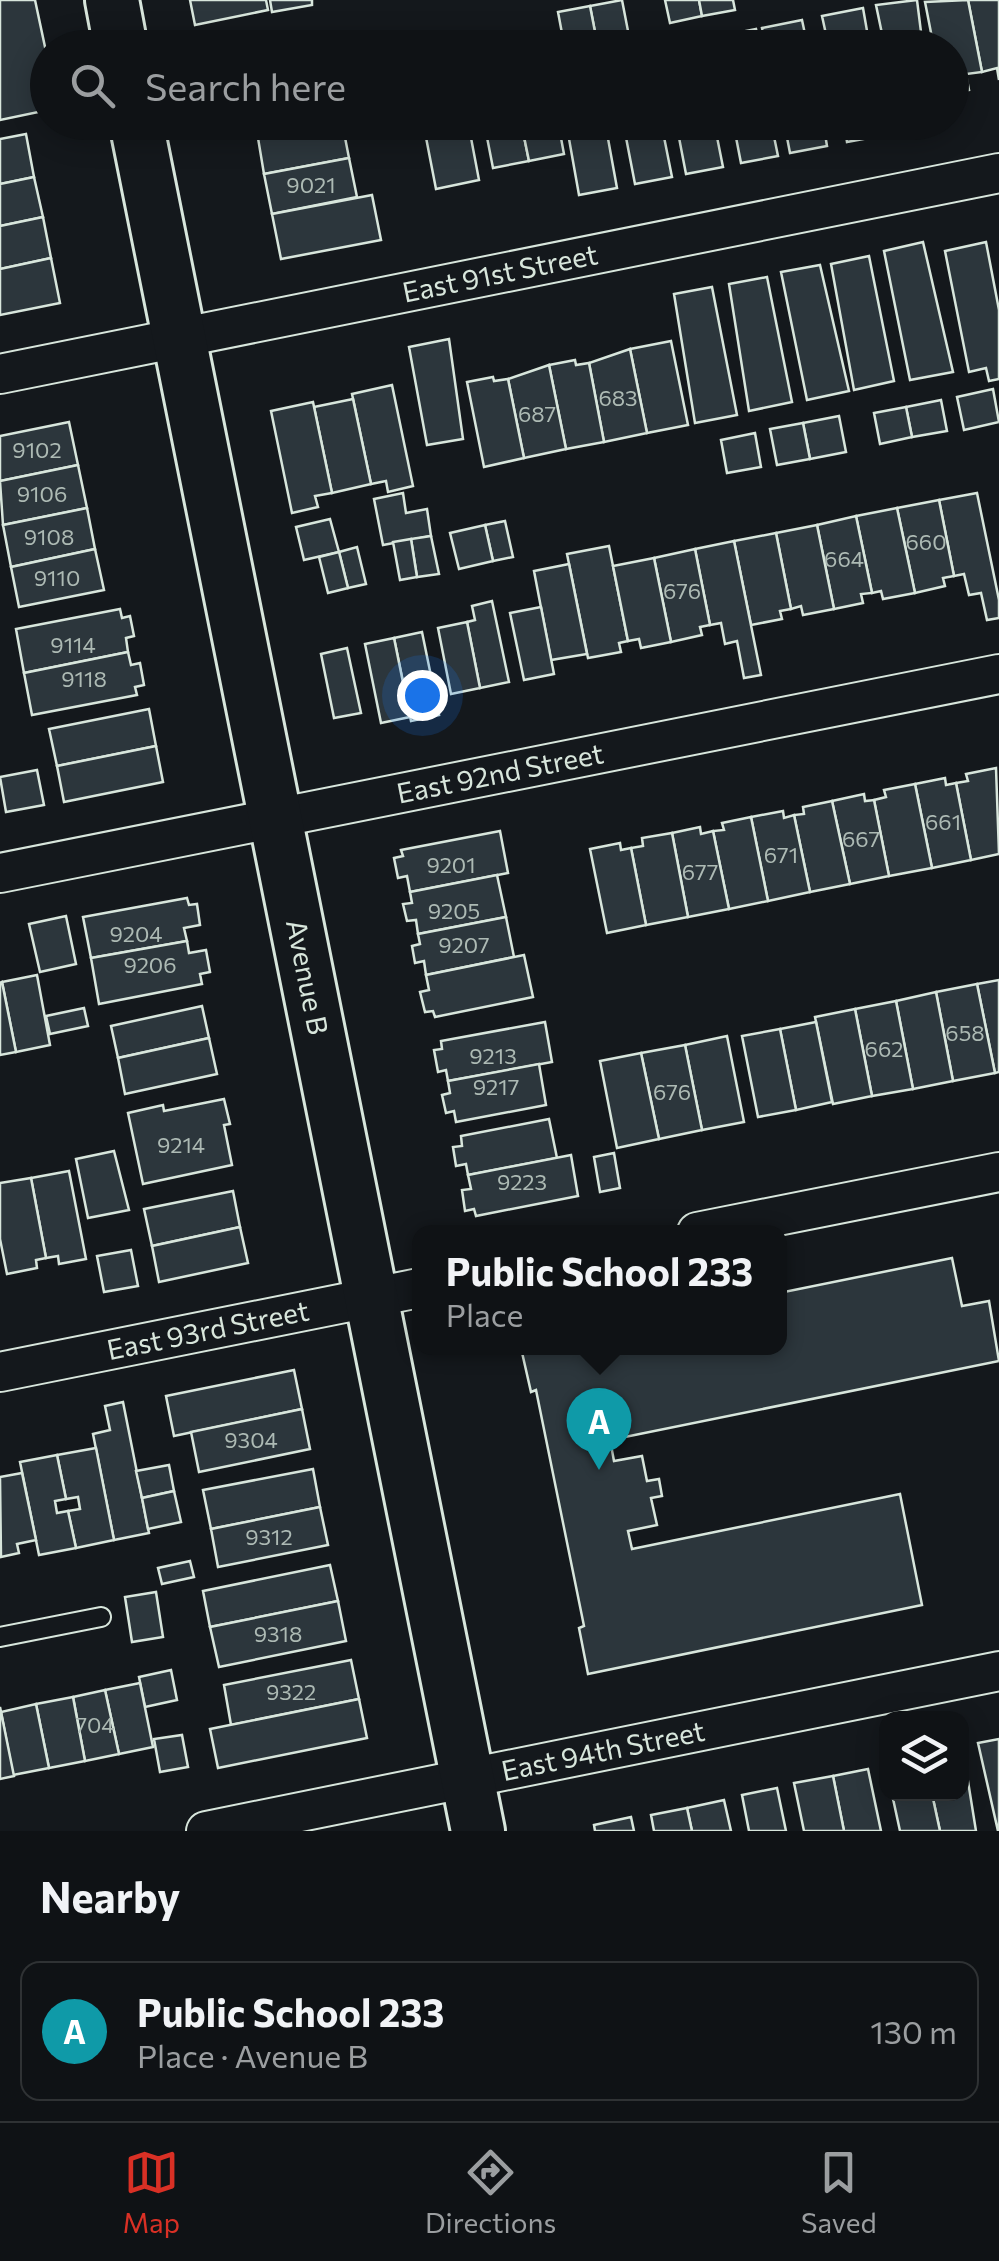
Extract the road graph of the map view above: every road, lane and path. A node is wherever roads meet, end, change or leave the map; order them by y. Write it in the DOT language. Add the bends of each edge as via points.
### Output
graph roads {
  1 [pos="112,0"];
  2 [pos="118,30"];
  3 [pos="140,140"];
  4 [pos="999,174"];
  5 [pos="178,338"];
  6 [pos="0,374"];
  7 [pos="999,674"];
  8 [pos="275,818"];
  9 [pos="0,873"];
  10 [pos="999,1172"];
  11 [pos="732,1225"];
  12 [pos="395,1293"];
  13 [pos="0,1372"];
  14 [pos="100,1617"];
  15 [pos="0,1637"];
  16 [pos="999,1672"];
  17 [pos="467,1778"];
  18 [pos="206,1831"];
  19 [pos="478,1831"];
  1 -- 2 [label="street"];
  3 -- 5 [label="street, Avenue B"];
  4 -- 5 [label="street, East 91st Street"];
  5 -- 6 [label="street, East 91st Street"];
  5 -- 8 [label="street, Avenue B"];
  7 -- 8 [label="street, East 92nd Street"];
  8 -- 9 [label="street, East 92nd Street"];
  8 -- 12 [label="street, Avenue B"];
  10 -- 11 [label="street"];
  12 -- 13 [label="street, East 93rd Street"];
  12 -- 17 [label="street, Avenue B"];
  14 -- 15 [label="lane"];
  16 -- 17 [label="street, East 94th Street"];
  17 -- 18 [label="street, East 94th Street"];
  17 -- 19 [label="street, Avenue B"];
}
